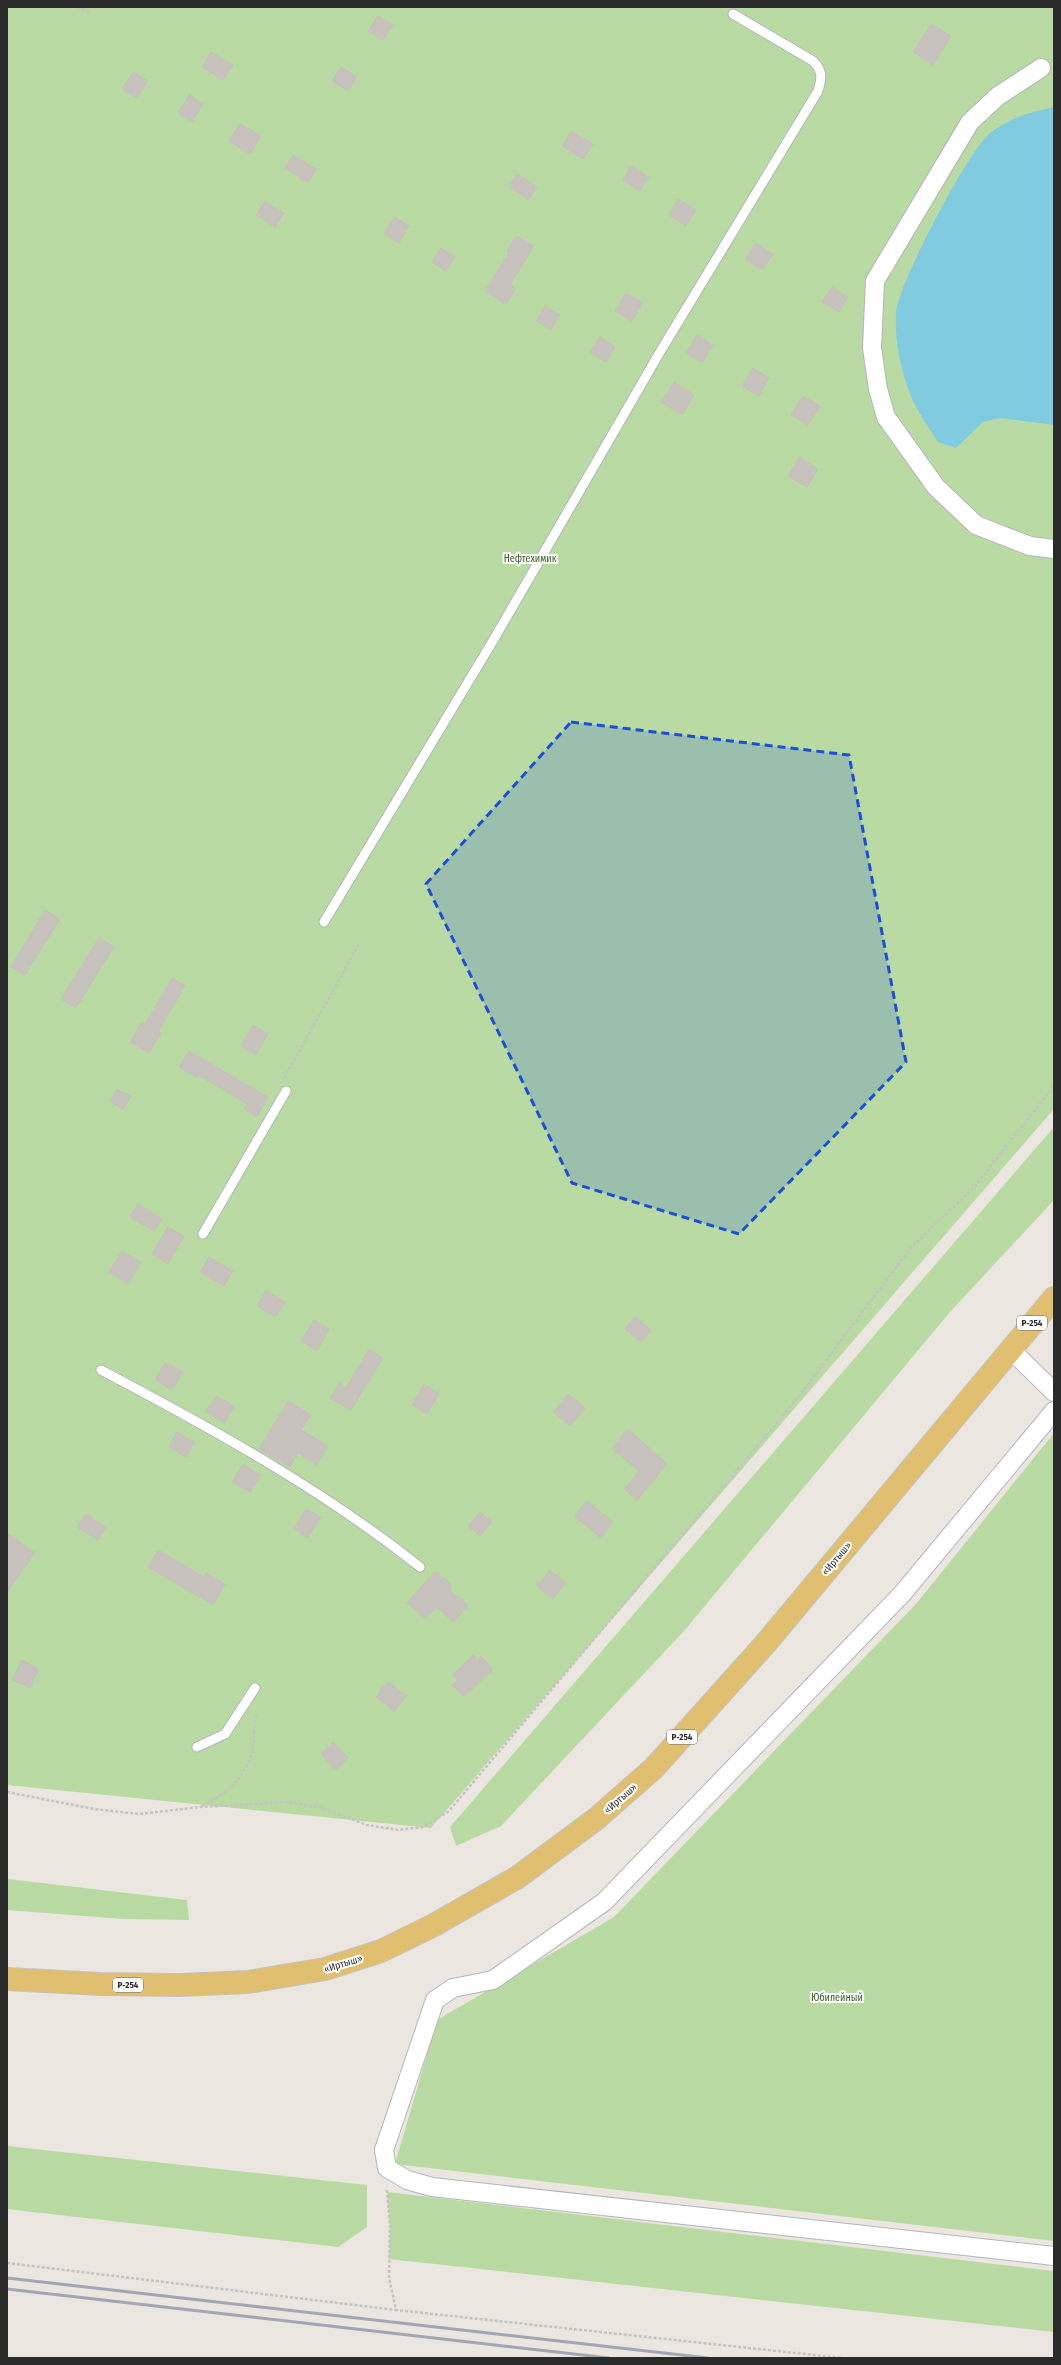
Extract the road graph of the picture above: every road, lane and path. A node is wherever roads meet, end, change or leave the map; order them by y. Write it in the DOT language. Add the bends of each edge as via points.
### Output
graph roads {
  1 [pos="78,7"];
  2 [pos="90,14"];
  3 [pos="733,14"];
  4 [pos="1041,68"];
  5 [pos="1054,549"];
  6 [pos="324,922"];
  7 [pos="359,944"];
  8 [pos="282,1080"];
  9 [pos="1054,1086"];
  10 [pos="286,1091"];
  11 [pos="203,1234"];
  12 [pos="1054,1298"];
  13 [pos="1010,1349"];
  14 [pos="101,1370"];
  15 [pos="1054,1392"];
  16 [pos="1054,1411"];
  17 [pos="420,1567"];
  18 [pos="255,1688"];
  19 [pos="258,1712"];
  20 [pos="197,1747"];
  21 [pos="7,1792"];
  22 [pos="200,1807"];
  23 [pos="7,1979"];
  24 [pos="387,2168"];
  25 [pos="1054,2256"];
  26 [pos="7,2263"];
  27 [pos="396,2310"];
  28 [pos="842,2358"];
  1 -- 2 [label="path"];
  3 -- 6 [label="lane" via="813,62 819,68 822,79 818,91 660,352 494,639"];
  4 -- 5 [label="street" via="998,96 970,122 875,281 872,348 878,389 886,417 936,487 976,525 1030,546"];
  7 -- 8 [label="path"];
  9 -- 22 [label="path" via="975,1186 910,1249 797,1398 448,1812 423,1827 398,1830 367,1825 319,1807 287,1802"];
  10 -- 11 [label="lane"];
  12 -- 13 [label="main road, «Иртыш» / Р-254"];
  13 -- 15 [label="street"];
  13 -- 23 [label="main road, «Иртыш» / Р-254" via="766,1643 654,1768 596,1819 518,1877 434,1925 387,1948 325,1969 248,1982 179,1985"];
  14 -- 17 [label="lane" via="235,1442 380,1535"];
  16 -- 24 [label="street" via="902,1594 604,1902 493,1980 453,1988 435,2000 384,2150"];
  18 -- 20 [label="lane" via="225,1734"];
  19 -- 22 [label="path" via="252,1750 244,1772 224,1794"];
  21 -- 22 [label="path" via="94,1809 139,1814"];
  24 -- 25 [label="street" via="407,2180 432,2187"];
  24 -- 27 [label="path" via="389,2278"];
  26 -- 27 [label="path"];
  27 -- 28 [label="path"];
}
